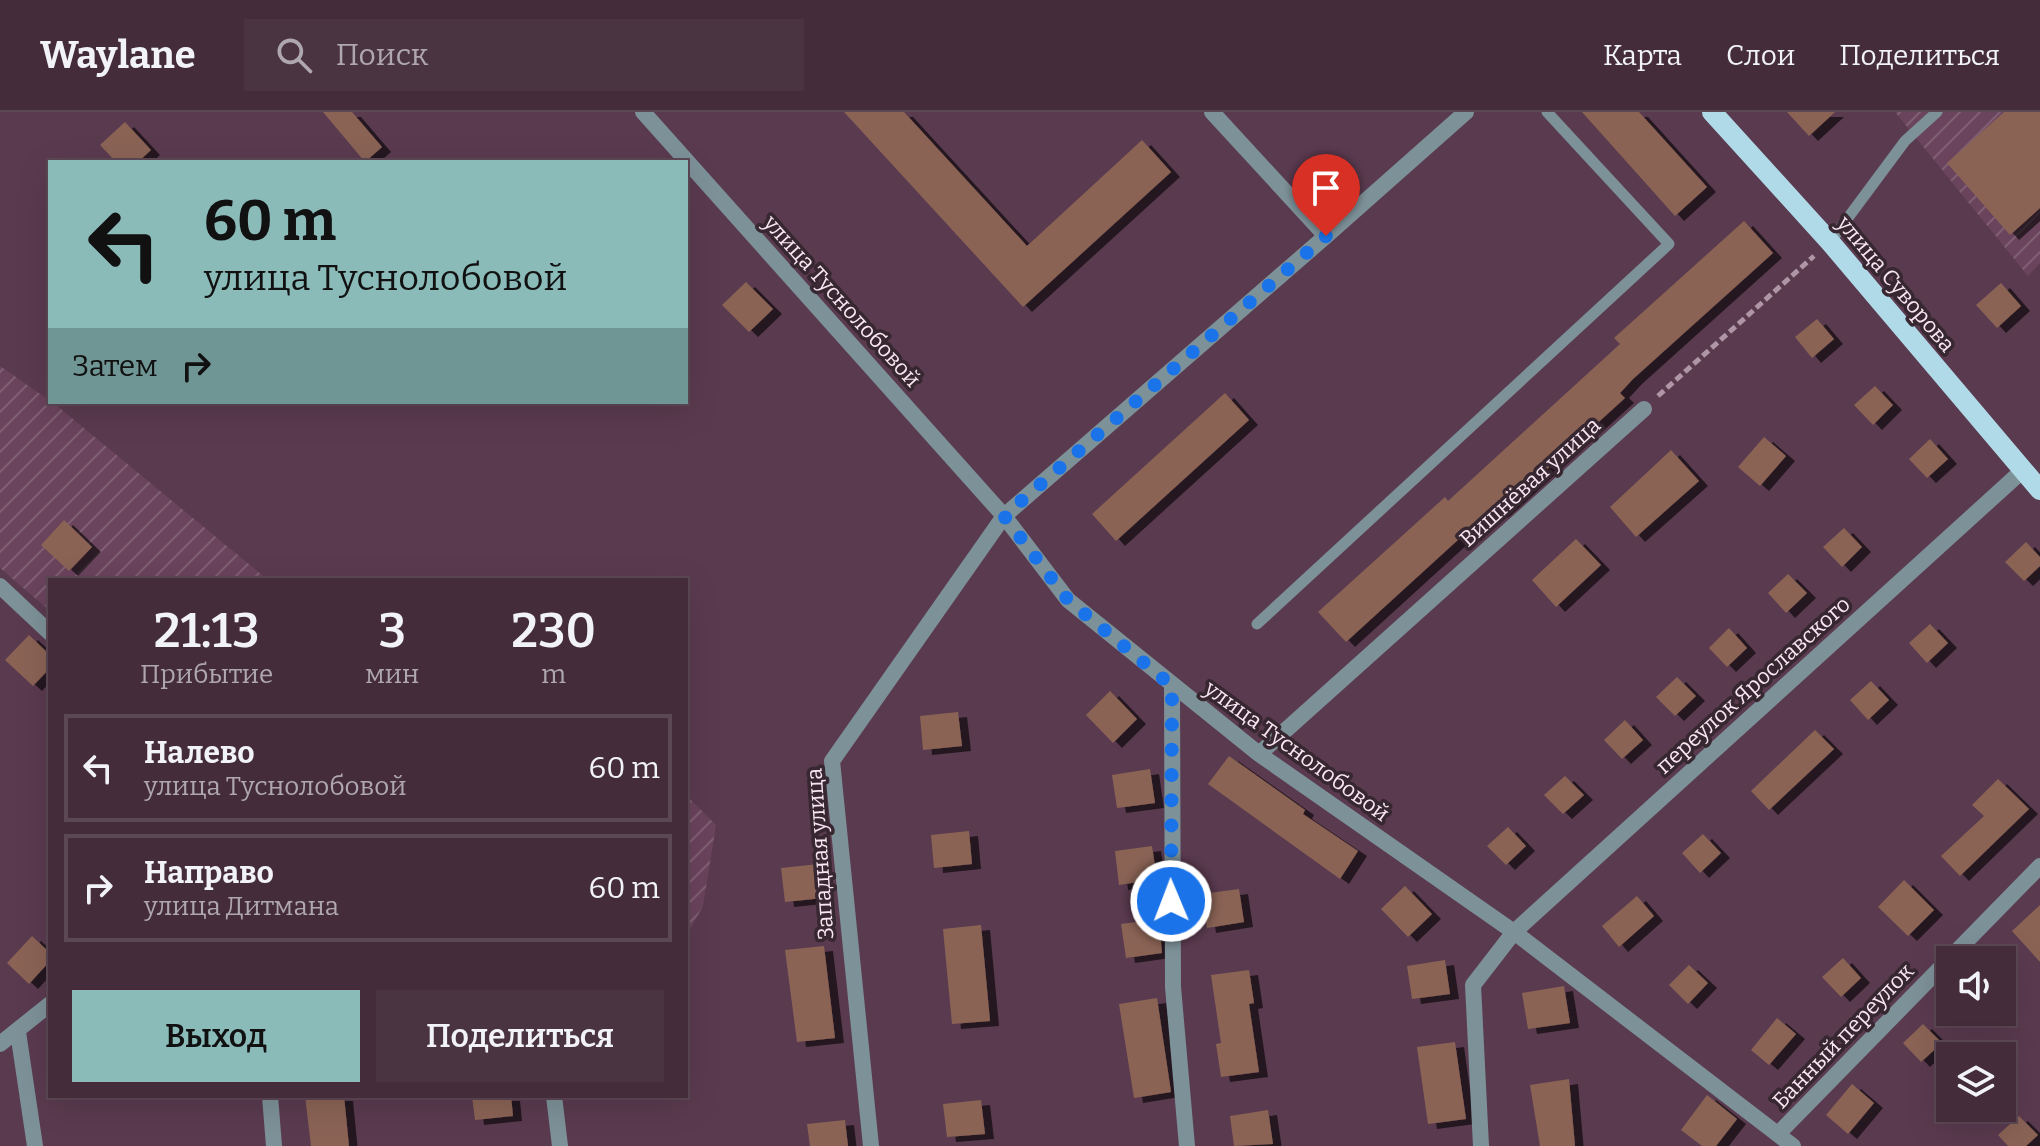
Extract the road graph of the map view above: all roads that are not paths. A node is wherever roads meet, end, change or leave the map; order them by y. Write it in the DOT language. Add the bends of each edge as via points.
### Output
graph roads {
  1 [pos="643,112"];
  2 [pos="1212,112"];
  3 [pos="1466,112"];
  4 [pos="1547,112"];
  5 [pos="1712,112"];
  6 [pos="1937,112"];
  7 [pos="686,160"];
  8 [pos="688,162"];
  9 [pos="1326,236"];
  10 [pos="1830,242"];
  11 [pos="1644,409"];
  12 [pos="2022,471"];
  13 [pos="2040,490"];
  14 [pos="1004,516"];
  15 [pos="0,586"];
  16 [pos="1257,624"];
  17 [pos="48,631"];
  18 [pos="1172,686"];
  19 [pos="1259,754"];
  20 [pos="2040,866"];
  21 [pos="1514,932"];
  22 [pos="48,1006"];
  23 [pos="18,1032"];
  24 [pos="0,1044"];
  25 [pos="270,1098"];
  26 [pos="554,1098"];
  27 [pos="1778,1134"];
  28 [pos="35,1146"];
  29 [pos="274,1146"];
  30 [pos="560,1146"];
  31 [pos="871,1146"];
  32 [pos="1187,1146"];
  33 [pos="1481,1146"];
  34 [pos="1793,1146"];
  1 -- 7 [label="street, улица Туснолобовой"];
  2 -- 9 [label="street"];
  3 -- 9 [label="street, Западная улица"];
  4 -- 16 [label="lane" via="1669,244"];
  5 -- 10 [label="main road, улица Суворова"];
  6 -- 10 [label="lane" via="1905,141"];
  8 -- 14 [label="street, улица Туснолобовой"];
  9 -- 14 [label="street, Западная улица"];
  10 -- 12 [label="main road, улица Суворова"];
  11 -- 19 [label="street, Вишнёвая улица"];
  12 -- 13 [label="main road, улица Суворова"];
  12 -- 21 [label="street, переулок Ярославского"];
  14 -- 18 [label="street, улица Туснолобовой" via="1068,600"];
  14 -- 31 [label="street, Западная улица" via="832,761"];
  15 -- 17 [label="street"];
  18 -- 19 [label="street, улица Туснолобовой"];
  18 -- 32 [label="street" via="1173,987"];
  19 -- 21 [label="street, улица Туснолобовой"];
  20 -- 27 [label="street, Банный переулок"];
  21 -- 27 [label="street, улица Туснолобовой"];
  21 -- 33 [label="street, переулок Ярославского" via="1473,985"];
  22 -- 23 [label="street"];
  23 -- 24 [label="street"];
  23 -- 28 [label="street"];
  25 -- 29 [label="street"];
  26 -- 30 [label="street"];
  27 -- 34 [label="street, улица Туснолобовой"];
}
